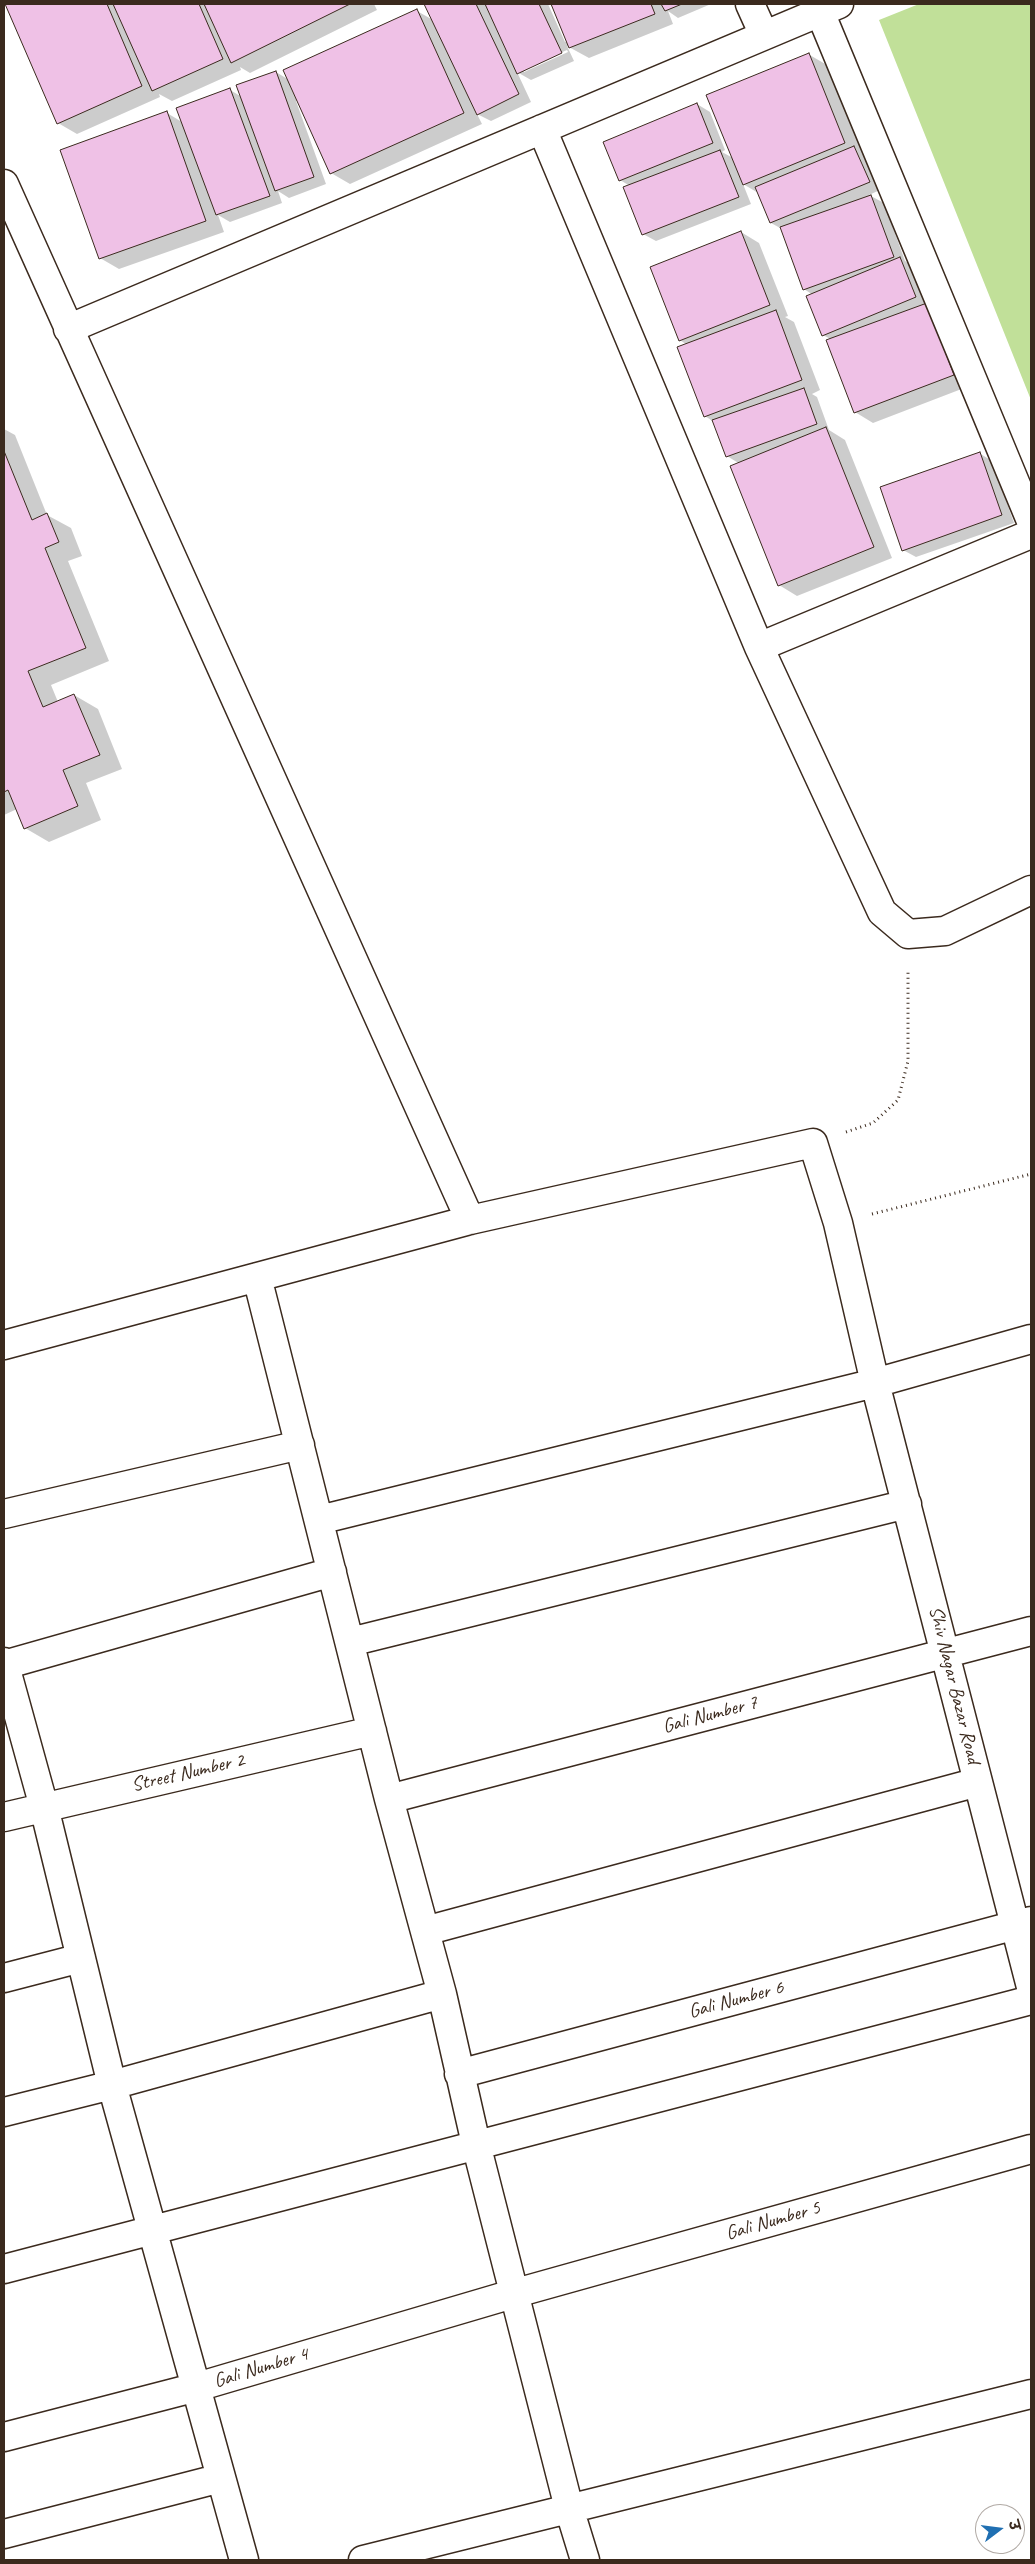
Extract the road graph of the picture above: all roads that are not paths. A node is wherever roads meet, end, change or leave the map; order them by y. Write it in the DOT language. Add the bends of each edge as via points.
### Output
graph roads {
  1 [pos="750,4"];
  2 [pos="830,8"];
  3 [pos="764,35"];
  4 [pos="542,129"];
  5 [pos="4,184"];
  6 [pos="68,329"];
  7 [pos="1031,521"];
  8 [pos="1031,534"];
  9 [pos="759,647"];
  10 [pos="1031,890"];
  11 [pos="470,1220"];
  12 [pos="258,1277"];
  13 [pos="1031,1339"];
  14 [pos="4,1345"];
  15 [pos="875,1383"];
  16 [pos="300,1445"];
  17 [pos="907,1504"];
  18 [pos="4,1514"];
  19 [pos="319,1520"];
  20 [pos="332,1572"];
  21 [pos="1031,1631"];
  22 [pos="350,1642"];
  23 [pos="947,1654"];
  24 [pos="4,1664"];
  25 [pos="372,1731"];
  26 [pos="978,1782"];
  27 [pos="389,1799"];
  28 [pos="44,1807"];
  29 [pos="4,1817"];
  30 [pos="1023,1924"];
  31 [pos="425,1932"];
  32 [pos="81,1958"];
  33 [pos="4,1978"];
  34 [pos="1031,1987"];
  35 [pos="442,1994"];
  36 [pos="1031,2000"];
  37 [pos="459,2074"];
  38 [pos="112,2085"];
  39 [pos="4,2112"];
  40 [pos="476,2144"];
  41 [pos="1031,2149"];
  42 [pos="153,2230"];
  43 [pos="4,2269"];
  44 [pos="516,2293"];
  45 [pos="197,2387"];
  46 [pos="1031,2394"];
  47 [pos="4,2437"];
  48 [pos="221,2478"];
  49 [pos="569,2508"];
  50 [pos="4,2534"];
  51 [pos="244,2560"];
  52 [pos="363,2560"];
  53 [pos="585,2560"];
  1 -- 3 [label="street"];
  2 -- 3 [label="street"];
  2 -- 7 [label="street"];
  3 -- 4 [label="street"];
  4 -- 6 [label="street"];
  4 -- 9 [label="street"];
  5 -- 6 [label="street"];
  6 -- 11 [label="street"];
  8 -- 9 [label="street"];
  9 -- 10 [label="street" via="882,912 908,934 944,931"];
  11 -- 12 [label="street"];
  11 -- 15 [label="street, Shiv Nagar Bazar Road" via="813,1143 838,1223"];
  12 -- 14 [label="street"];
  12 -- 16 [label="street"];
  13 -- 15 [label="street"];
  15 -- 17 [label="street, Shiv Nagar Bazar Road"];
  15 -- 19 [label="street"];
  16 -- 18 [label="street"];
  16 -- 19 [label="street"];
  17 -- 22 [label="street"];
  17 -- 23 [label="street, Shiv Nagar Bazar Road"];
  19 -- 20 [label="street"];
  20 -- 22 [label="street"];
  20 -- 24 [label="street"];
  21 -- 23 [label="street, Gali Number 7"];
  22 -- 25 [label="street"];
  23 -- 26 [label="street, Shiv Nagar Bazar Road"];
  23 -- 27 [label="street, Gali Number 7"];
  24 -- 28 [label="street"];
  25 -- 27 [label="street"];
  25 -- 28 [label="street, Street Number 2"];
  26 -- 30 [label="street, Shiv Nagar Bazar Road"];
  26 -- 31 [label="street"];
  27 -- 31 [label="street"];
  28 -- 29 [label="street, Street Number 2"];
  28 -- 32 [label="street"];
  30 -- 34 [label="street, Shiv Nagar Bazar Road"];
  30 -- 37 [label="street, Gali Number 6"];
  31 -- 35 [label="street"];
  32 -- 33 [label="street"];
  32 -- 38 [label="street"];
  35 -- 37 [label="street"];
  35 -- 38 [label="street"];
  36 -- 40 [label="street"];
  37 -- 40 [label="street"];
  38 -- 39 [label="street"];
  38 -- 42 [label="street"];
  40 -- 42 [label="street"];
  40 -- 44 [label="street"];
  41 -- 44 [label="street, Gali Number 5"];
  42 -- 43 [label="street"];
  42 -- 45 [label="street"];
  44 -- 45 [label="street, Gali Number 4"];
  44 -- 49 [label="street"];
  45 -- 47 [label="street, Gali Number 4"];
  45 -- 48 [label="street"];
  46 -- 49 [label="street"];
  48 -- 50 [label="street"];
  48 -- 51 [label="street"];
  49 -- 52 [label="street"];
  49 -- 53 [label="street"];
}
